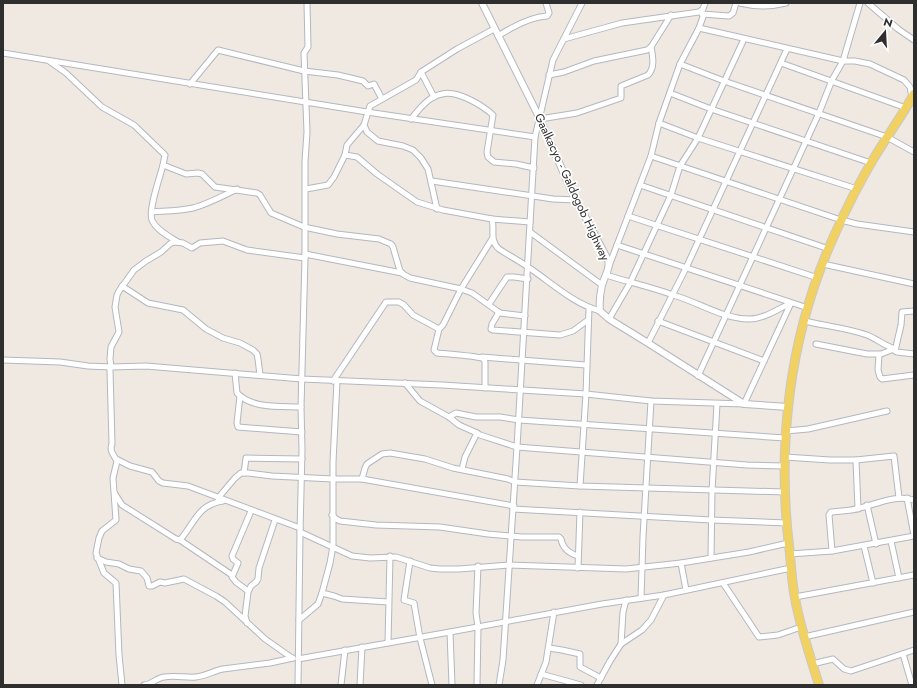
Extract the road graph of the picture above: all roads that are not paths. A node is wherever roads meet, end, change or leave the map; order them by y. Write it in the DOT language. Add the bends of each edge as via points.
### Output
graph roads {
  1 [pos="307,3"];
  2 [pos="482,3"];
  3 [pos="546,3"];
  4 [pos="582,3"];
  5 [pos="705,3"];
  6 [pos="736,3"];
  7 [pos="740,3"];
  8 [pos="786,3"];
  9 [pos="860,3"];
  10 [pos="868,3"];
  11 [pos="693,12"];
  12 [pos="704,14"];
  13 [pos="671,15"];
  14 [pos="699,28"];
  15 [pos="494,29"];
  16 [pos="498,36"];
  17 [pos="564,39"];
  18 [pos="744,39"];
  19 [pos="914,40"];
  20 [pos="651,48"];
  21 [pos="787,49"];
  22 [pos="3,53"];
  23 [pos="49,61"];
  24 [pos="842,61"];
  25 [pos="781,63"];
  26 [pos="680,64"];
  27 [pos="304,71"];
  28 [pos="421,72"];
  29 [pos="549,75"];
  30 [pos="832,80"];
  31 [pos="724,81"];
  32 [pos="190,84"];
  33 [pos="670,93"];
  34 [pos="766,95"];
  35 [pos="913,96"];
  36 [pos="434,97"];
  37 [pos="382,99"];
  38 [pos="306,102"];
  39 [pos="906,108"];
  40 [pos="711,109"];
  41 [pos="367,112"];
  42 [pos="819,113"];
  43 [pos="411,119"];
  44 [pos="540,119"];
  45 [pos="660,123"];
  46 [pos="753,123"];
  47 [pos="364,125"];
  48 [pos="490,130"];
  49 [pos="535,137"];
  50 [pos="887,137"];
  51 [pos="698,138"];
  52 [pos="807,141"];
  53 [pos="740,152"];
  54 [pos="914,152"];
  55 [pos="345,155"];
  56 [pos="651,156"];
  57 [pos="871,163"];
  58 [pos="163,165"];
  59 [pos="680,166"];
  60 [pos="534,168"];
  61 [pos="794,169"];
  62 [pos="432,181"];
  63 [pos="726,182"];
  64 [pos="640,185"];
  65 [pos="237,189"];
  66 [pos="306,189"];
  67 [pos="857,189"];
  68 [pos="531,195"];
  69 [pos="671,195"];
  70 [pos="780,199"];
  71 [pos="576,200"];
  72 [pos="437,209"];
  73 [pos="713,210"];
  74 [pos="152,212"];
  75 [pos="628,216"];
  76 [pos="492,219"];
  77 [pos="841,220"];
  78 [pos="530,222"];
  79 [pos="657,226"];
  80 [pos="304,227"];
  81 [pos="767,227"];
  82 [pos="530,232"];
  83 [pos="914,232"];
  84 [pos="492,239"];
  85 [pos="699,240"];
  86 [pos="178,242"];
  87 [pos="617,245"];
  88 [pos="829,249"];
  89 [pos="644,254"];
  90 [pos="305,256"];
  91 [pos="753,256"];
  92 [pos="823,264"];
  93 [pos="528,267"];
  94 [pos="686,268"];
  95 [pos="402,273"];
  96 [pos="606,275"];
  97 [pos="818,278"];
  98 [pos="528,279"];
  99 [pos="630,283"];
  100 [pos="914,284"];
  101 [pos="602,285"];
  102 [pos="122,286"];
  103 [pos="740,286"];
  104 [pos="461,289"];
  105 [pos="673,295"];
  106 [pos="791,303"];
  107 [pos="489,304"];
  108 [pos="588,308"];
  109 [pos="808,308"];
  110 [pos="600,311"];
  111 [pos="914,311"];
  112 [pos="499,312"];
  113 [pos="726,315"];
  114 [pos="525,316"];
  115 [pos="609,319"];
  116 [pos="588,320"];
  117 [pos="658,321"];
  118 [pos="805,321"];
  119 [pos="439,329"];
  120 [pos="524,332"];
  121 [pos="714,342"];
  122 [pos="648,343"];
  123 [pos="816,344"];
  124 [pos="895,349"];
  125 [pos="879,354"];
  126 [pos="914,354"];
  127 [pos="481,357"];
  128 [pos="3,360"];
  129 [pos="522,360"];
  130 [pos="764,361"];
  131 [pos="586,366"];
  132 [pos="111,367"];
  133 [pos="235,373"];
  134 [pos="914,375"];
  135 [pos="260,376"];
  136 [pos="698,376"];
  137 [pos="302,379"];
  138 [pos="335,381"];
  139 [pos="406,383"];
  140 [pos="485,388"];
  141 [pos="520,391"];
  142 [pos="586,394"];
  143 [pos="240,396"];
  144 [pos="651,401"];
  145 [pos="717,404"];
  146 [pos="744,404"];
  147 [pos="301,407"];
  148 [pos="788,407"];
  149 [pos="887,411"];
  150 [pos="449,417"];
  151 [pos="519,420"];
  152 [pos="584,424"];
  153 [pos="650,428"];
  154 [pos="302,432"];
  155 [pos="715,432"];
  156 [pos="478,433"];
  157 [pos="786,435"];
  158 [pos="517,447"];
  159 [pos="582,452"];
  160 [pos="648,456"];
  161 [pos="785,457"];
  162 [pos="116,459"];
  163 [pos="302,459"];
  164 [pos="856,460"];
  165 [pos="714,462"];
  166 [pos="784,466"];
  167 [pos="462,469"];
  168 [pos="244,473"];
  169 [pos="301,477"];
  170 [pos="333,479"];
  171 [pos="362,479"];
  172 [pos="515,482"];
  173 [pos="580,486"];
  174 [pos="646,487"];
  175 [pos="712,490"];
  176 [pos="784,492"];
  177 [pos="115,494"];
  178 [pos="218,498"];
  179 [pos="899,498"];
  180 [pos="907,498"];
  181 [pos="224,500"];
  182 [pos="914,500"];
  183 [pos="867,505"];
  184 [pos="514,507"];
  185 [pos="858,509"];
  186 [pos="251,511"];
  187 [pos="580,512"];
  188 [pos="332,515"];
  189 [pos="644,515"];
  190 [pos="275,520"];
  191 [pos="711,520"];
  192 [pos="786,523"];
  193 [pos="300,530"];
  194 [pos="511,535"];
  195 [pos="914,536"];
  196 [pos="180,540"];
  197 [pos="891,541"];
  198 [pos="788,543"];
  199 [pos="876,544"];
  200 [pos="332,546"];
  201 [pos="864,546"];
  202 [pos="832,552"];
  203 [pos="790,554"];
  204 [pos="390,556"];
  205 [pos="578,556"];
  206 [pos="97,558"];
  207 [pos="711,558"];
  208 [pos="410,561"];
  209 [pos="682,563"];
  210 [pos="509,565"];
  211 [pos="478,566"];
  212 [pos="578,568"];
  213 [pos="641,568"];
  214 [pos="791,568"];
  215 [pos="232,575"];
  216 [pos="914,575"];
  217 [pos="899,578"];
  218 [pos="722,583"];
  219 [pos="874,583"];
  220 [pos="248,590"];
  221 [pos="686,590"];
  222 [pos="322,593"];
  223 [pos="664,595"];
  224 [pos="795,597"];
  225 [pos="641,598"];
  226 [pos="626,600"];
  227 [pos="388,602"];
  228 [pos="554,612"];
  229 [pos="914,612"];
  230 [pos="298,620"];
  231 [pos="506,621"];
  232 [pos="247,623"];
  233 [pos="478,627"];
  234 [pos="801,628"];
  235 [pos="450,632"];
  236 [pos="804,637"];
  237 [pos="420,638"];
  238 [pos="388,643"];
  239 [pos="621,644"];
  240 [pos="362,648"];
  241 [pos="549,648"];
  242 [pos="345,650"];
  243 [pos="914,650"];
  244 [pos="903,654"];
  245 [pos="292,658"];
  246 [pos="298,658"];
  247 [pos="812,664"];
  248 [pos="541,674"];
  249 [pos="601,678"];
  250 [pos="122,685"];
  251 [pos="144,685"];
  252 [pos="298,685"];
  253 [pos="341,685"];
  254 [pos="360,685"];
  255 [pos="432,685"];
  256 [pos="452,685"];
  257 [pos="477,685"];
  258 [pos="499,685"];
  259 [pos="537,685"];
  260 [pos="581,685"];
  261 [pos="597,685"];
  262 [pos="819,685"];
  263 [pos="912,685"];
  1 -- 27 [label="street" via="308,47 304,54"];
  2 -- 15 [label="street, Gaalkacyo - Galdogob Highway"];
  3 -- 16 [label="street" via="549,13 547,16 510,28"];
  4 -- 17 [label="street"];
  5 -- 11 [label="street" via="702,11"];
  6 -- 12 [label="street" via="732,15"];
  7 -- 8 [label="street" via="769,7"];
  9 -- 24 [label="street"];
  10 -- 19 [label="street"];
  11 -- 12 [label="street"];
  11 -- 13 [label="street"];
  12 -- 14 [label="street"];
  13 -- 17 [label="street" via="622,23"];
  13 -- 20 [label="street"];
  14 -- 18 [label="street"];
  14 -- 26 [label="street"];
  15 -- 16 [label="street, Gaalkacyo - Galdogob Highway"];
  15 -- 28 [label="street"];
  16 -- 44 [label="street, Gaalkacyo - Galdogob Highway"];
  17 -- 29 [label="street" via="553,60"];
  18 -- 21 [label="street"];
  18 -- 31 [label="street"];
  20 -- 29 [label="street" via="641,53 594,61"];
  20 -- 44 [label="street" via="651,72 622,86 622,98 577,113"];
  21 -- 24 [label="street"];
  21 -- 25 [label="street"];
  22 -- 23 [label="street"];
  23 -- 32 [label="street"];
  23 -- 58 [label="street" via="66,73 102,107 134,125 165,155"];
  24 -- 30 [label="street"];
  24 -- 35 [label="street" via="870,64 904,80"];
  25 -- 30 [label="street"];
  25 -- 34 [label="street"];
  26 -- 31 [label="street"];
  26 -- 33 [label="street"];
  27 -- 32 [label="street" via="218,50"];
  27 -- 37 [label="street" via="338,75 363,82 368,86 374,84"];
  27 -- 38 [label="street"];
  28 -- 36 [label="street"];
  28 -- 37 [label="street" via="416,80"];
  29 -- 44 [label="street"];
  30 -- 39 [label="street"];
  30 -- 42 [label="street"];
  31 -- 34 [label="street"];
  31 -- 40 [label="street"];
  32 -- 38 [label="street"];
  33 -- 40 [label="street"];
  33 -- 45 [label="street"];
  34 -- 42 [label="street"];
  34 -- 46 [label="street"];
  35 -- 39 [label="main road"];
  36 -- 43 [label="street"];
  36 -- 48 [label="street" via="443,93 467,98 493,115"];
  37 -- 41 [label="street" via="370,106"];
  38 -- 41 [label="street"];
  38 -- 66 [label="street"];
  39 -- 50 [label="main road"];
  40 -- 46 [label="street"];
  40 -- 51 [label="street"];
  41 -- 43 [label="street"];
  41 -- 47 [label="street"];
  42 -- 50 [label="street"];
  42 -- 52 [label="street"];
  43 -- 48 [label="street"];
  44 -- 49 [label="street"];
  44 -- 71 [label="street, Gaalkacyo - Galdogob Highway"];
  45 -- 51 [label="street"];
  45 -- 56 [label="street"];
  46 -- 52 [label="street"];
  46 -- 53 [label="street"];
  47 -- 55 [label="street" via="347,145"];
  47 -- 62 [label="street" via="378,141 413,150 428,169"];
  48 -- 49 [label="street"];
  48 -- 60 [label="street" via="490,160"];
  49 -- 60 [label="street"];
  50 -- 54 [label="street"];
  50 -- 57 [label="main road"];
  51 -- 53 [label="street"];
  51 -- 59 [label="street"];
  52 -- 57 [label="street"];
  52 -- 61 [label="street"];
  53 -- 61 [label="street"];
  53 -- 63 [label="street"];
  55 -- 66 [label="street" via="328,185"];
  55 -- 72 [label="street" via="357,157 417,202"];
  56 -- 59 [label="street"];
  56 -- 64 [label="street"];
  57 -- 67 [label="main road"];
  58 -- 65 [label="street" via="186,174 202,174 215,187"];
  58 -- 74 [label="street"];
  59 -- 63 [label="street"];
  59 -- 69 [label="street"];
  60 -- 68 [label="street"];
  61 -- 67 [label="street"];
  61 -- 70 [label="street"];
  62 -- 68 [label="street"];
  62 -- 72 [label="street"];
  63 -- 70 [label="street"];
  63 -- 73 [label="street"];
  64 -- 69 [label="street"];
  64 -- 75 [label="street"];
  65 -- 74 [label="street" via="193,207"];
  65 -- 80 [label="street" via="260,195 271,213"];
  66 -- 80 [label="street"];
  67 -- 77 [label="main road"];
  68 -- 71 [label="street"];
  68 -- 78 [label="street"];
  69 -- 73 [label="street"];
  69 -- 79 [label="street"];
  70 -- 77 [label="street"];
  70 -- 81 [label="street"];
  71 -- 101 [label="street, Gaalkacyo - Galdogob Highway" via="609,264"];
  72 -- 76 [label="street"];
  73 -- 81 [label="street"];
  73 -- 85 [label="street"];
  74 -- 86 [label="street" via="152,220 158,228"];
  75 -- 79 [label="street"];
  75 -- 87 [label="street"];
  76 -- 78 [label="street"];
  76 -- 84 [label="street"];
  77 -- 83 [label="street"];
  77 -- 88 [label="main road"];
  78 -- 82 [label="street"];
  79 -- 85 [label="street"];
  79 -- 89 [label="street"];
  80 -- 90 [label="street"];
  80 -- 95 [label="street" via="380,239 391,244"];
  81 -- 88 [label="street"];
  81 -- 91 [label="street"];
  82 -- 93 [label="street"];
  82 -- 101 [label="street"];
  84 -- 93 [label="street" via="498,248"];
  84 -- 104 [label="street"];
  85 -- 91 [label="street"];
  85 -- 94 [label="street"];
  86 -- 90 [label="street" via="192,248 200,243 223,242 246,250"];
  86 -- 102 [label="street" via="171,243 146,260 134,270"];
  87 -- 89 [label="street"];
  87 -- 96 [label="street"];
  88 -- 92 [label="main road"];
  89 -- 94 [label="street"];
  89 -- 99 [label="street"];
  90 -- 95 [label="street"];
  90 -- 137 [label="street"];
  91 -- 97 [label="street"];
  91 -- 103 [label="street"];
  92 -- 97 [label="main road"];
  92 -- 100 [label="street"];
  93 -- 98 [label="street"];
  93 -- 108 [label="street"];
  94 -- 103 [label="street"];
  94 -- 105 [label="street"];
  95 -- 104 [label="street" via="417,280"];
  96 -- 99 [label="street"];
  96 -- 101 [label="street"];
  97 -- 109 [label="main road"];
  98 -- 107 [label="street" via="507,277"];
  98 -- 114 [label="street"];
  99 -- 105 [label="street"];
  99 -- 115 [label="street"];
  101 -- 110 [label="street, Gaalkacyo - Galdogob Highway"];
  102 -- 132 [label="street" via="115,307 119,332 112,347"];
  102 -- 135 [label="street" via="148,303 183,310 199,324 223,338 253,350 257,354"];
  103 -- 106 [label="street"];
  103 -- 113 [label="street"];
  104 -- 107 [label="street"];
  104 -- 119 [label="street"];
  105 -- 113 [label="street"];
  105 -- 117 [label="street"];
  106 -- 109 [label="street"];
  106 -- 113 [label="street" via="761,317 748,319"];
  106 -- 130 [label="street"];
  107 -- 112 [label="street"];
  108 -- 110 [label="street"];
  108 -- 116 [label="street"];
  109 -- 118 [label="main road"];
  110 -- 115 [label="street"];
  111 -- 124 [label="street" via="902,312"];
  112 -- 114 [label="street"];
  112 -- 120 [label="street" via="492,329"];
  113 -- 121 [label="street"];
  114 -- 120 [label="street"];
  115 -- 122 [label="street"];
  116 -- 120 [label="street" via="566,334"];
  116 -- 131 [label="street"];
  117 -- 121 [label="street"];
  117 -- 122 [label="street"];
  118 -- 124 [label="street" via="865,335"];
  118 -- 148 [label="main road"];
  119 -- 127 [label="street" via="434,352"];
  119 -- 138 [label="street" via="413,315 399,302 386,302"];
  120 -- 129 [label="street"];
  121 -- 130 [label="street"];
  121 -- 136 [label="street"];
  122 -- 136 [label="street"];
  123 -- 125 [label="street"];
  124 -- 125 [label="street"];
  124 -- 126 [label="street" via="897,352"];
  125 -- 134 [label="street" via="878,370 882,379"];
  127 -- 129 [label="street"];
  127 -- 140 [label="street" via="485,362"];
  128 -- 132 [label="street"];
  129 -- 131 [label="street"];
  129 -- 141 [label="street"];
  130 -- 146 [label="street"];
  131 -- 142 [label="street"];
  132 -- 133 [label="street" via="146,366"];
  132 -- 162 [label="street" via="111,447"];
  133 -- 135 [label="street"];
  133 -- 143 [label="street" via="237,393"];
  135 -- 137 [label="street"];
  136 -- 146 [label="street"];
  137 -- 138 [label="street"];
  137 -- 147 [label="street"];
  138 -- 139 [label="street"];
  138 -- 170 [label="street"];
  139 -- 140 [label="street"];
  139 -- 150 [label="street" via="420,401"];
  140 -- 141 [label="street"];
  141 -- 142 [label="street"];
  141 -- 151 [label="street"];
  142 -- 144 [label="street"];
  142 -- 152 [label="street"];
  143 -- 147 [label="street" via="251,403"];
  143 -- 154 [label="street" via="238,428"];
  144 -- 145 [label="street"];
  144 -- 153 [label="street"];
  145 -- 146 [label="street"];
  145 -- 155 [label="street"];
  146 -- 148 [label="street"];
  147 -- 154 [label="street"];
  148 -- 157 [label="main road"];
  149 -- 157 [label="street"];
  150 -- 151 [label="street" via="456,413"];
  150 -- 156 [label="street" via="459,425"];
  151 -- 152 [label="street"];
  151 -- 158 [label="street"];
  152 -- 153 [label="street"];
  152 -- 159 [label="street"];
  153 -- 155 [label="street"];
  153 -- 160 [label="street"];
  154 -- 163 [label="street"];
  155 -- 157 [label="street"];
  155 -- 165 [label="street"];
  156 -- 158 [label="street" via="480,436"];
  156 -- 167 [label="street" via="465,457"];
  157 -- 161 [label="main road"];
  158 -- 159 [label="street"];
  158 -- 172 [label="street"];
  159 -- 160 [label="street"];
  159 -- 173 [label="street"];
  160 -- 165 [label="street"];
  160 -- 174 [label="street"];
  161 -- 164 [label="street"];
  161 -- 166 [label="main road"];
  162 -- 177 [label="street" via="113,478"];
  162 -- 178 [label="street" via="152,472 163,483 188,486"];
  163 -- 168 [label="street" via="246,458"];
  163 -- 169 [label="street"];
  164 -- 179 [label="street" via="894,456"];
  164 -- 185 [label="street"];
  165 -- 166 [label="street"];
  165 -- 175 [label="street"];
  166 -- 176 [label="main road"];
  167 -- 171 [label="street" via="425,459 386,453 368,464"];
  167 -- 172 [label="street"];
  168 -- 169 [label="street"];
  168 -- 178 [label="street" via="235,478"];
  169 -- 170 [label="street"];
  169 -- 193 [label="street"];
  170 -- 171 [label="street"];
  170 -- 188 [label="street"];
  171 -- 184 [label="street"];
  172 -- 173 [label="street"];
  172 -- 184 [label="street"];
  173 -- 174 [label="street"];
  174 -- 175 [label="street"];
  174 -- 189 [label="street"];
  175 -- 176 [label="street"];
  175 -- 191 [label="street"];
  176 -- 192 [label="main road"];
  177 -- 196 [label="street" via="122,505"];
  177 -- 206 [label="street" via="116,520 102,531"];
  178 -- 181 [label="street"];
  179 -- 180 [label="street"];
  179 -- 183 [label="street"];
  180 -- 182 [label="street"];
  180 -- 195 [label="street"];
  181 -- 186 [label="street"];
  181 -- 196 [label="street" via="204,508"];
  183 -- 185 [label="street"];
  183 -- 199 [label="street"];
  184 -- 187 [label="street"];
  184 -- 194 [label="street"];
  185 -- 202 [label="street" via="831,512 829,515"];
  186 -- 190 [label="street"];
  186 -- 215 [label="street" via="232,556 238,563"];
  187 -- 189 [label="street"];
  187 -- 205 [label="street"];
  188 -- 194 [label="street" via="340,521 371,525 440,527"];
  188 -- 200 [label="street"];
  189 -- 191 [label="street"];
  189 -- 213 [label="street"];
  190 -- 193 [label="street"];
  190 -- 220 [label="street" via="259,568 258,579"];
  191 -- 192 [label="street"];
  191 -- 207 [label="street"];
  192 -- 198 [label="main road"];
  193 -- 200 [label="street"];
  193 -- 230 [label="street"];
  194 -- 205 [label="street" via="560,537 566,550"];
  194 -- 210 [label="street"];
  195 -- 197 [label="street"];
  196 -- 215 [label="street"];
  197 -- 199 [label="street"];
  197 -- 217 [label="street"];
  198 -- 203 [label="main road"];
  198 -- 207 [label="street"];
  199 -- 201 [label="street"];
  200 -- 204 [label="street" via="359,558"];
  200 -- 222 [label="street"];
  201 -- 202 [label="street"];
  201 -- 219 [label="street"];
  202 -- 203 [label="street"];
  203 -- 214 [label="main road"];
  204 -- 208 [label="street"];
  204 -- 227 [label="street"];
  205 -- 212 [label="street"];
  206 -- 232 [label="street" via="140,571 147,578 149,586 184,579 225,602"];
  206 -- 250 [label="street" via="104,573 116,582"];
  207 -- 209 [label="street"];
  208 -- 211 [label="street" via="440,569"];
  208 -- 237 [label="street" via="404,600 414,603"];
  209 -- 213 [label="street"];
  209 -- 221 [label="street"];
  210 -- 211 [label="street"];
  210 -- 212 [label="street"];
  210 -- 231 [label="street"];
  211 -- 233 [label="street"];
  212 -- 213 [label="street"];
  213 -- 225 [label="street"];
  214 -- 218 [label="street"];
  214 -- 224 [label="main road"];
  215 -- 220 [label="street" via="233,579"];
  216 -- 217 [label="street"];
  217 -- 219 [label="street"];
  218 -- 221 [label="street"];
  218 -- 234 [label="street" via="759,637 778,635"];
  219 -- 224 [label="street"];
  220 -- 232 [label="street"];
  221 -- 223 [label="street"];
  222 -- 227 [label="street" via="342,599"];
  222 -- 230 [label="street" via="318,604"];
  223 -- 225 [label="street"];
  223 -- 239 [label="street" via="648,625"];
  224 -- 234 [label="main road"];
  225 -- 226 [label="street"];
  226 -- 228 [label="street"];
  226 -- 239 [label="street"];
  227 -- 238 [label="street"];
  228 -- 231 [label="street"];
  228 -- 241 [label="street"];
  229 -- 236 [label="street"];
  230 -- 246 [label="street"];
  231 -- 233 [label="street"];
  231 -- 258 [label="street"];
  232 -- 245 [label="street"];
  233 -- 235 [label="street"];
  233 -- 257 [label="street"];
  234 -- 236 [label="main road"];
  235 -- 237 [label="street"];
  235 -- 256 [label="street"];
  236 -- 247 [label="main road"];
  237 -- 238 [label="street"];
  237 -- 255 [label="street"];
  238 -- 240 [label="street"];
  239 -- 249 [label="street"];
  240 -- 242 [label="street"];
  240 -- 254 [label="street"];
  241 -- 248 [label="street"];
  241 -- 249 [label="street" via="580,654 580,667"];
  242 -- 246 [label="street"];
  242 -- 253 [label="street"];
  243 -- 244 [label="street"];
  244 -- 247 [label="street" via="851,671 844,670 833,659"];
  244 -- 263 [label="street"];
  245 -- 246 [label="street"];
  245 -- 251 [label="street" via="216,670 208,675 196,677 163,677"];
  246 -- 252 [label="street"];
  247 -- 262 [label="main road"];
  248 -- 259 [label="street"];
  248 -- 260 [label="street"];
  249 -- 261 [label="street"];
}
